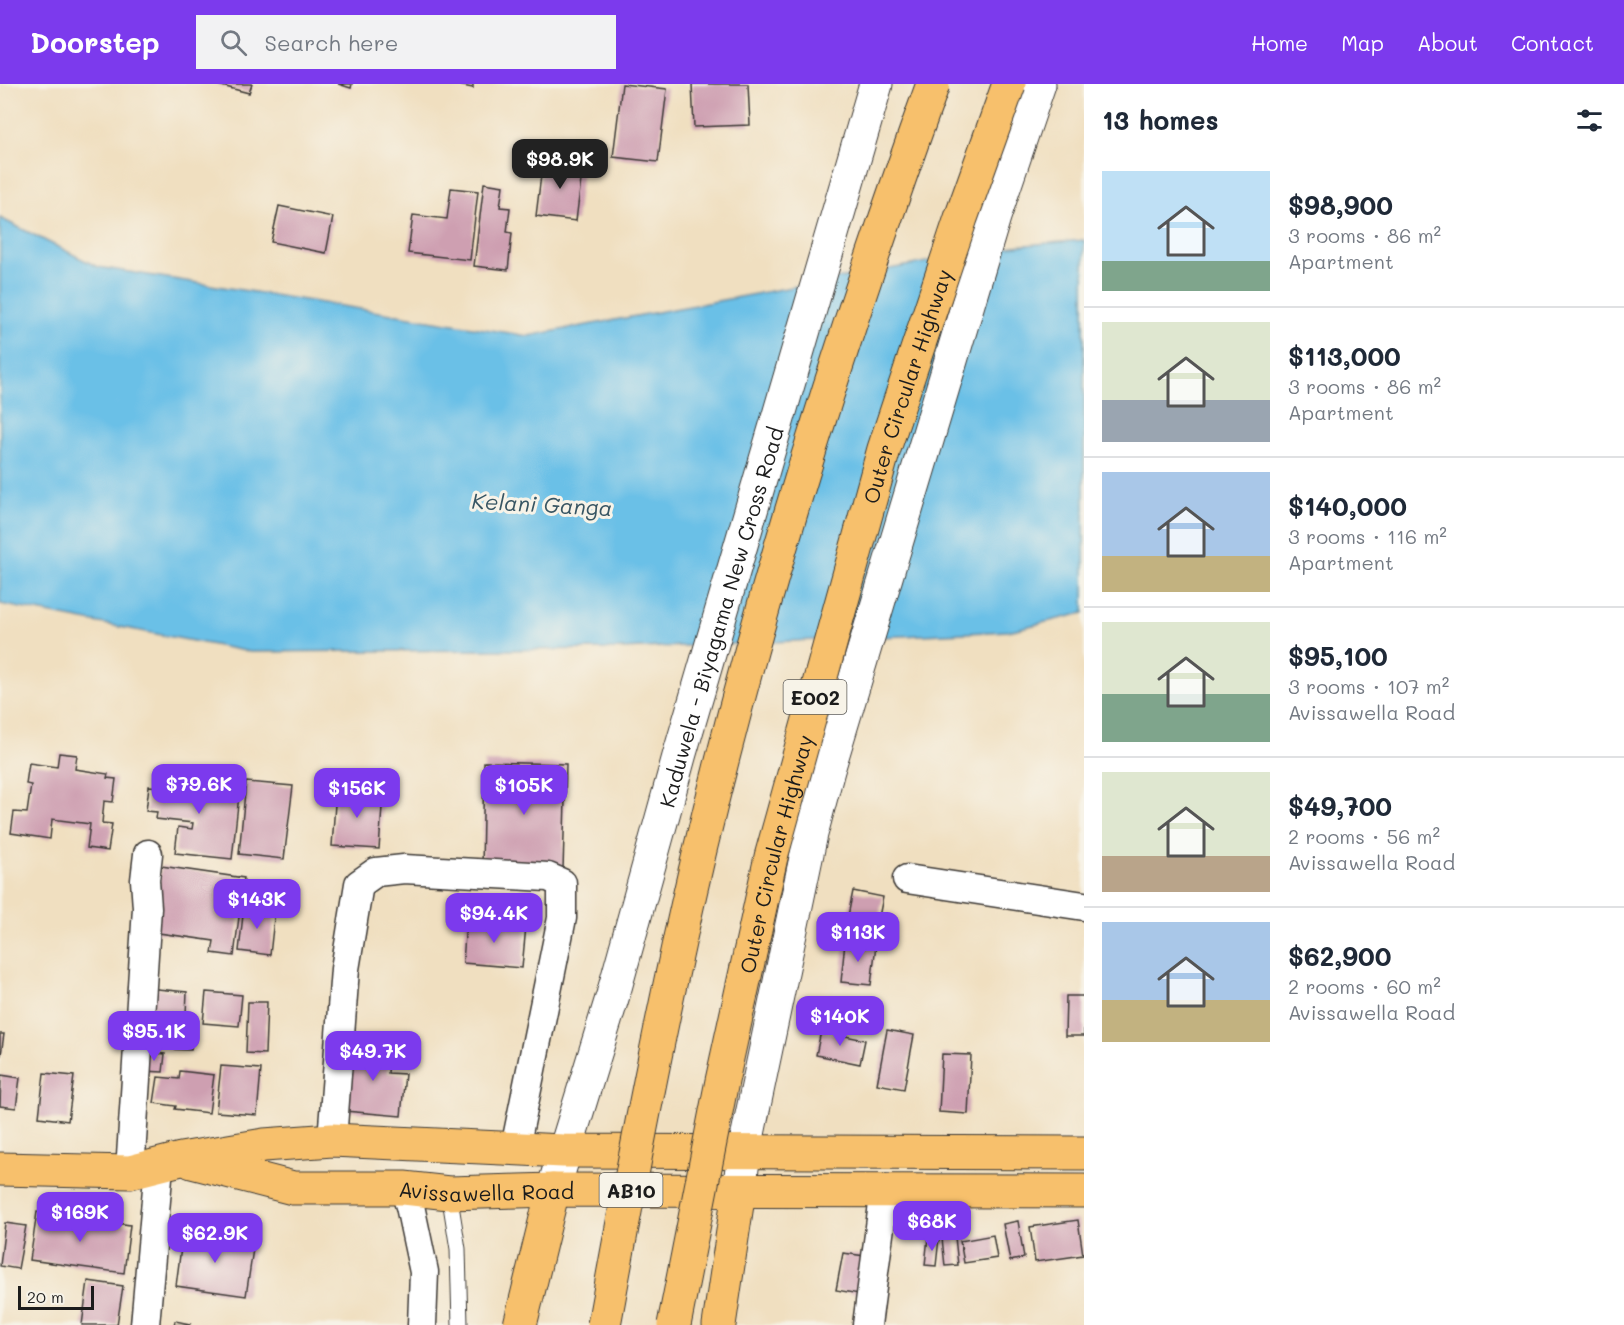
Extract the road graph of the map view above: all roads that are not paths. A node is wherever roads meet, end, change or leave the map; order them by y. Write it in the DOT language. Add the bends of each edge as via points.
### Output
graph roads {
  1 [pos="876,84"];
  2 [pos="933,84"];
  3 [pos="1009,84"];
  4 [pos="1039,84"];
  5 [pos="148,854"];
  6 [pos="908,879"];
  7 [pos="1084,906"];
  8 [pos="332,1140"];
  9 [pos="514,1148"];
  10 [pos="563,1151"];
  11 [pos="744,1152"];
  12 [pos="1084,1153"];
  13 [pos="157,1166"];
  14 [pos="0,1169"];
  15 [pos="404,1188"];
  16 [pos="885,1189"];
  17 [pos="553,1190"];
  18 [pos="739,1191"];
  19 [pos="1084,1191"];
  20 [pos="449,1193"];
  21 [pos="145,1325"];
  22 [pos="422,1325"];
  23 [pos="460,1325"];
  24 [pos="520,1325"];
  25 [pos="604,1325"];
  26 [pos="674,1325"];
  27 [pos="719,1325"];
  28 [pos="867,1325"];
  1 -- 10 [label="street, Kaduwela - Biyagama New Cross Road" via="613,995"];
  2 -- 25 [label="main road, bridge" via="814,432 723,759 654,1063"];
  3 -- 26 [label="main road, Outer Circular Highway / E002, bridge" via="884,449 777,836 722,1081"];
  4 -- 11 [label="street" via="994,217 828,770"];
  5 -- 13 [label="street" via="145,880"];
  6 -- 7 [label="street"];
  8 -- 9 [label="main road, Avissawella Road / AB10"];
  8 -- 9 [label="street" via="345,969 359,884 376,872 404,869 548,877 562,883 562,918"];
  8 -- 13 [label="main road, Avissawella Road / AB10" via="264,1145"];
  9 -- 10 [label="main road, Avissawella Road / AB10"];
  10 -- 11 [label="main road, Avissawella Road / AB10"];
  10 -- 17 [label="street, Kaduwela - Biyagama New Cross Road"];
  11 -- 12 [label="main road, Avissawella Road / AB10"];
  11 -- 18 [label="street"];
  13 -- 14 [label="main road, Avissawella Road / AB10"];
  13 -- 15 [label="main road, Avissawella Road / AB10" via="293,1188"];
  13 -- 21 [label="street"];
  15 -- 20 [label="main road, Avissawella Road / AB10"];
  15 -- 22 [label="street" via="424,1272"];
  16 -- 18 [label="main road, Avissawella Road / AB10"];
  16 -- 19 [label="main road, Avissawella Road / AB10"];
  16 -- 28 [label="street"];
  17 -- 18 [label="main road, Avissawella Road / AB10"];
  17 -- 20 [label="main road, Avissawella Road / AB10"];
  17 -- 24 [label="main road"];
  18 -- 27 [label="main road"];
  20 -- 23 [label="lane" via="458,1249"];
}
